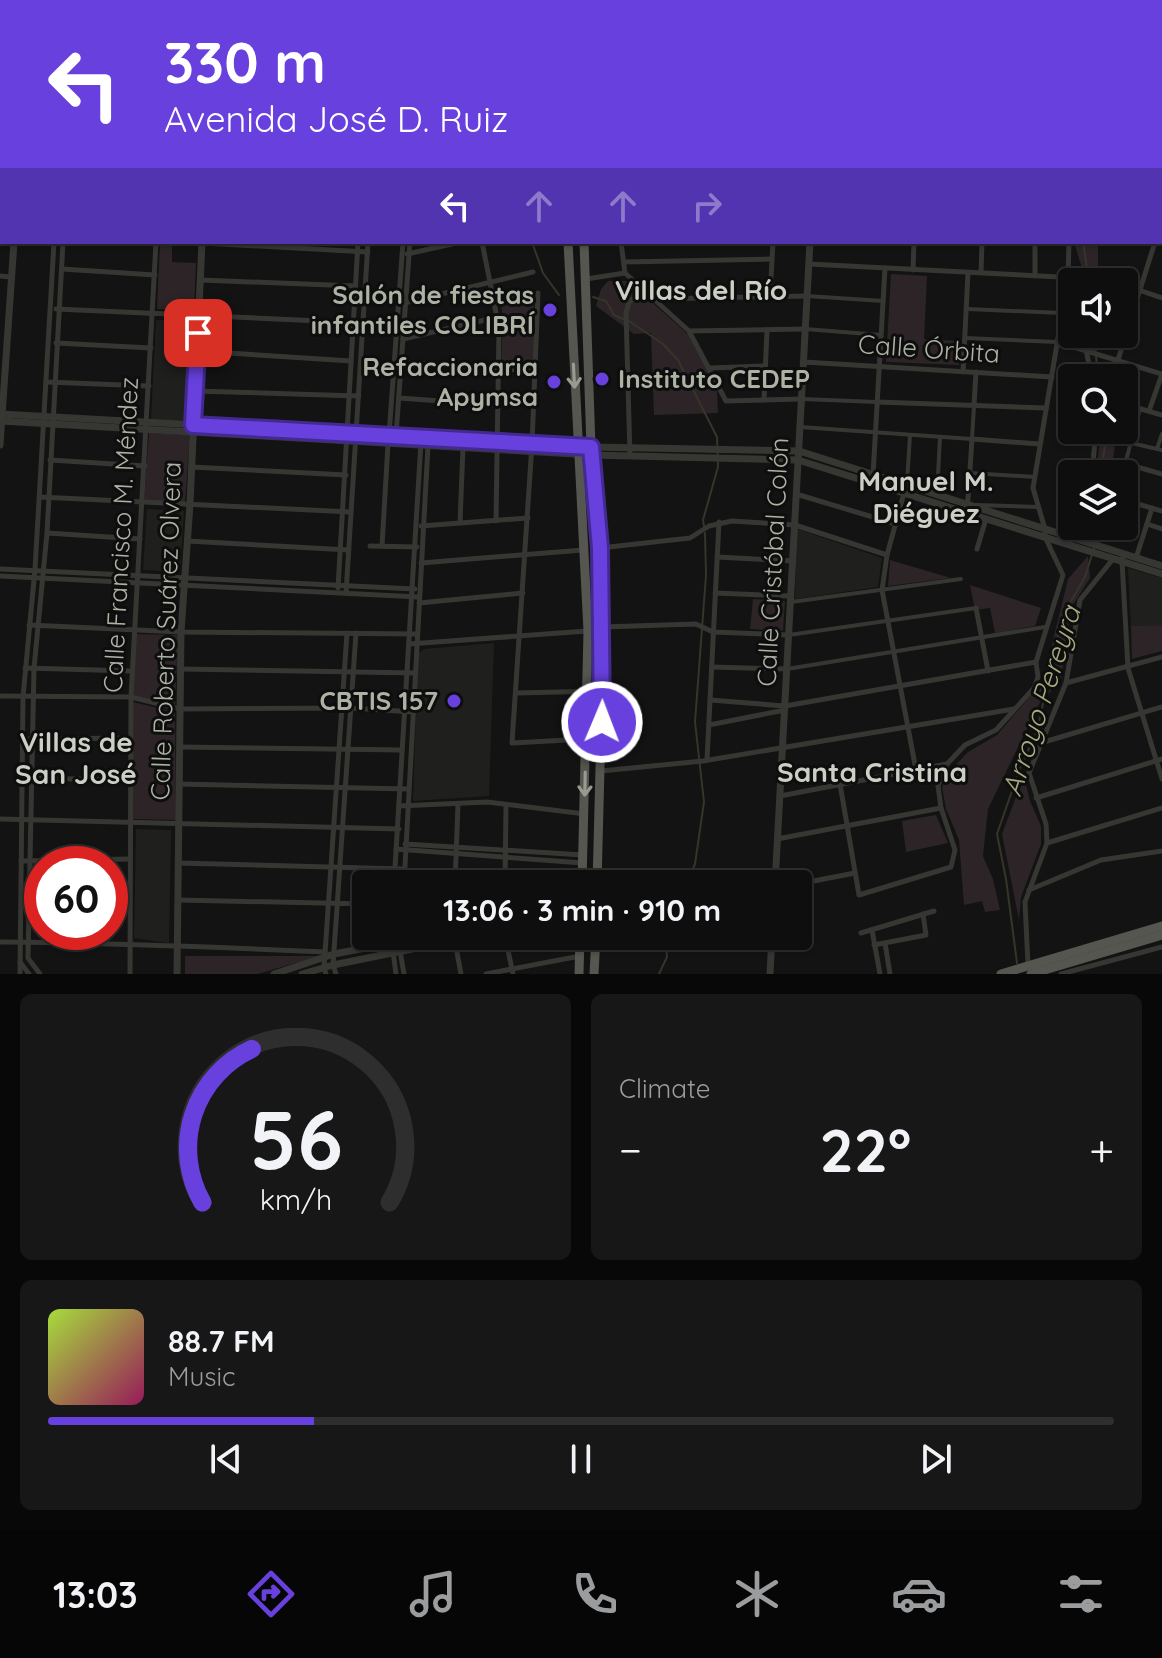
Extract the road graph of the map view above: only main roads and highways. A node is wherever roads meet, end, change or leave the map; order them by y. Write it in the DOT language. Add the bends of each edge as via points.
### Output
graph roads {
  1 [pos="568,244"];
  2 [pos="584,244"];
  3 [pos="572,335"];
  4 [pos="588,335"];
  5 [pos="583,870"];
  6 [pos="597,870"];
  7 [pos="1162,926"];
  8 [pos="1162,935"];
  9 [pos="580,950"];
  10 [pos="595,950"];
  11 [pos="1097,956"];
  12 [pos="1028,969"];
  13 [pos="1005,973"];
  14 [pos="579,974"];
  15 [pos="594,974"];
  1 -- 3 [label="main road"];
  2 -- 4 [label="main road"];
  3 -- 4 [label="main road"];
  3 -- 5 [label="main road, one-way" via="588,631"];
  4 -- 6 [label="main road" via="600,548"];
  7 -- 11 [label="main road"];
  8 -- 11 [label="main road"];
  9 -- 14 [label="main road"];
  10 -- 15 [label="main road"];
  11 -- 12 [label="main road"];
  12 -- 13 [label="main road"];
}
